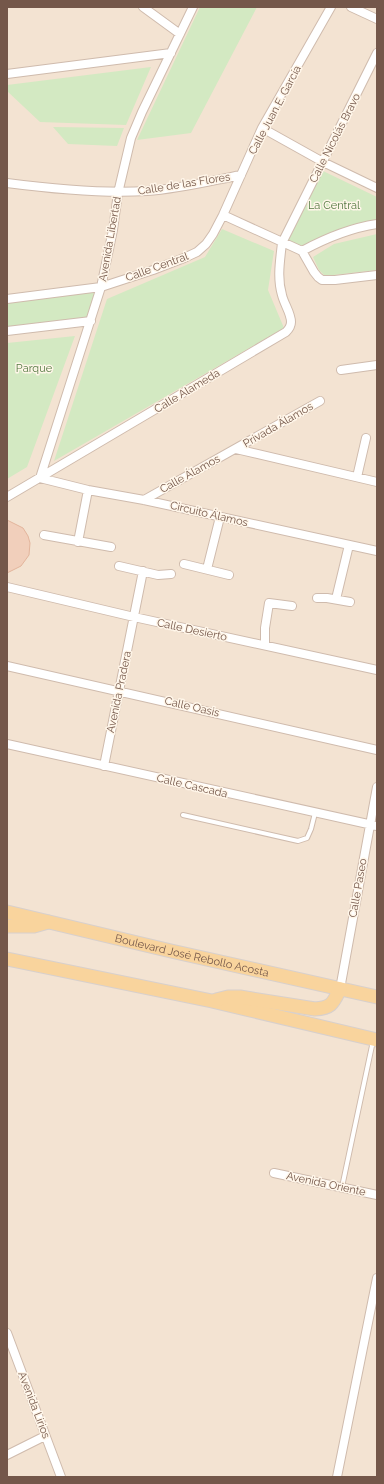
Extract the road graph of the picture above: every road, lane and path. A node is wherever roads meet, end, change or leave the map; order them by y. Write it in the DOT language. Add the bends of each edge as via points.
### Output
graph roads {
  1 [pos="143,7"];
  2 [pos="193,7"];
  3 [pos="331,7"];
  4 [pos="351,7"];
  5 [pos="377,20"];
  6 [pos="180,34"];
  7 [pos="171,53"];
  8 [pos="377,53"];
  9 [pos="7,74"];
  10 [pos="262,128"];
  11 [pos="323,162"];
  12 [pos="241,175"];
  13 [pos="7,183"];
  14 [pos="377,188"];
  15 [pos="118,193"];
  16 [pos="222,215"];
  17 [pos="377,224"];
  18 [pos="282,243"];
  19 [pos="302,251"];
  20 [pos="377,275"];
  21 [pos="102,286"];
  22 [pos="7,299"];
  23 [pos="91,320"];
  24 [pos="7,331"];
  25 [pos="377,366"];
  26 [pos="342,370"];
  27 [pos="320,401"];
  28 [pos="366,438"];
  29 [pos="236,449"];
  30 [pos="357,477"];
  31 [pos="40,478"];
  32 [pos="377,482"];
  33 [pos="88,490"];
  34 [pos="7,497"];
  35 [pos="144,500"];
  36 [pos="220,517"];
  37 [pos="44,535"];
  38 [pos="78,542"];
  39 [pos="349,545"];
  40 [pos="111,547"];
  41 [pos="377,551"];
  42 [pos="184,564"];
  43 [pos="119,566"];
  44 [pos="206,569"];
  45 [pos="143,571"];
  46 [pos="171,574"];
  47 [pos="229,574"];
  48 [pos="7,587"];
  49 [pos="317,598"];
  50 [pos="336,599"];
  51 [pos="350,602"];
  52 [pos="292,606"];
  53 [pos="134,618"];
  54 [pos="265,645"];
  55 [pos="7,666"];
  56 [pos="377,670"];
  57 [pos="120,690"];
  58 [pos="7,744"];
  59 [pos="377,750"];
  60 [pos="104,766"];
  61 [pos="377,787"];
  62 [pos="315,813"];
  63 [pos="183,816"];
  64 [pos="373,825"];
  65 [pos="7,912"];
  66 [pos="52,921"];
  67 [pos="7,926"];
  68 [pos="7,959"];
  69 [pos="340,989"];
  70 [pos="377,997"];
  71 [pos="212,1001"];
  72 [pos="375,1040"];
  73 [pos="274,1173"];
  74 [pos="342,1188"];
  75 [pos="377,1195"];
  76 [pos="377,1278"];
  77 [pos="7,1333"];
  78 [pos="45,1436"];
  79 [pos="7,1455"];
  80 [pos="61,1477"];
  81 [pos="337,1477"];
  1 -- 6 [label="street"];
  2 -- 6 [label="street, Avenida Libertad"];
  3 -- 10 [label="street, Calle Juan E. García"];
  4 -- 5 [label="street"];
  6 -- 7 [label="street, Avenida Libertad"];
  7 -- 9 [label="street"];
  7 -- 15 [label="street, Avenida Libertad" via="131,138"];
  8 -- 11 [label="street, Calle Nicolás Bravo"];
  10 -- 11 [label="street"];
  10 -- 12 [label="street, Calle Juan E. García"];
  11 -- 14 [label="street"];
  11 -- 18 [label="street, Calle Nicolás Bravo"];
  12 -- 15 [label="street, Calle de las Flores" via="150,191"];
  12 -- 16 [label="street, Calle Juan E. García"];
  13 -- 15 [label="street, Calle de las Flores"];
  15 -- 21 [label="street, Avenida Libertad"];
  16 -- 18 [label="street"];
  16 -- 21 [label="street, Calle Central" via="213,234 197,252 153,270"];
  17 -- 19 [label="street" via="349,230"];
  18 -- 19 [label="street"];
  18 -- 31 [label="street, Calle Alameda" via="279,283 292,323 286,332"];
  19 -- 20 [label="street" via="314,272 322,280"];
  21 -- 22 [label="street, Calle Central"];
  21 -- 23 [label="street, Avenida Libertad"];
  23 -- 24 [label="street"];
  23 -- 31 [label="street, Avenida Libertad"];
  25 -- 26 [label="street"];
  27 -- 29 [label="street, Privada Álamos"];
  28 -- 30 [label="street"];
  29 -- 30 [label="street"];
  29 -- 35 [label="street, Calle Álamos"];
  30 -- 32 [label="street"];
  31 -- 33 [label="street, Circuito Álamos"];
  31 -- 34 [label="street, Calle Alameda"];
  33 -- 35 [label="street, Circuito Álamos"];
  33 -- 38 [label="street"];
  35 -- 36 [label="street, Circuito Álamos"];
  36 -- 39 [label="street, Circuito Álamos"];
  36 -- 44 [label="street"];
  37 -- 38 [label="street"];
  38 -- 40 [label="street"];
  39 -- 41 [label="street, Circuito Álamos"];
  39 -- 50 [label="street"];
  42 -- 44 [label="street"];
  43 -- 45 [label="street"];
  44 -- 47 [label="street"];
  45 -- 46 [label="street"];
  45 -- 53 [label="street, Avenida Pradera"];
  48 -- 53 [label="street, Calle Desierto"];
  49 -- 50 [label="street"];
  50 -- 51 [label="street"];
  52 -- 54 [label="street" via="269,603"];
  53 -- 54 [label="street, Calle Desierto"];
  53 -- 57 [label="street, Avenida Pradera"];
  54 -- 56 [label="street, Calle Desierto"];
  55 -- 57 [label="street, Calle Oasis"];
  57 -- 59 [label="street, Calle Oasis"];
  57 -- 60 [label="street, Avenida Pradera"];
  58 -- 60 [label="street, Calle Cascada"];
  60 -- 62 [label="street, Calle Cascada"];
  61 -- 64 [label="street, Calle Paseo"];
  62 -- 63 [label="lane" via="307,838 298,841"];
  62 -- 64 [label="street, Calle Cascada"];
  64 -- 69 [label="street, Calle Paseo"];
  65 -- 66 [label="main road, Boulevard José Rebollo Acosta"];
  66 -- 67 [label="main road" via="34,926"];
  66 -- 69 [label="main road, Boulevard José Rebollo Acosta"];
  68 -- 71 [label="main road"];
  69 -- 70 [label="main road, Boulevard José Rebollo Acosta"];
  69 -- 71 [label="main road" via="330,1006 324,1009 240,997"];
  71 -- 72 [label="main road"];
  72 -- 74 [label="lane"];
  73 -- 74 [label="street, Avenida Oriente"];
  74 -- 75 [label="street, Avenida Oriente"];
  76 -- 81 [label="street"];
  77 -- 78 [label="street, Avenida Lirios"];
  78 -- 79 [label="street"];
  78 -- 80 [label="street, Avenida Lirios"];
}
